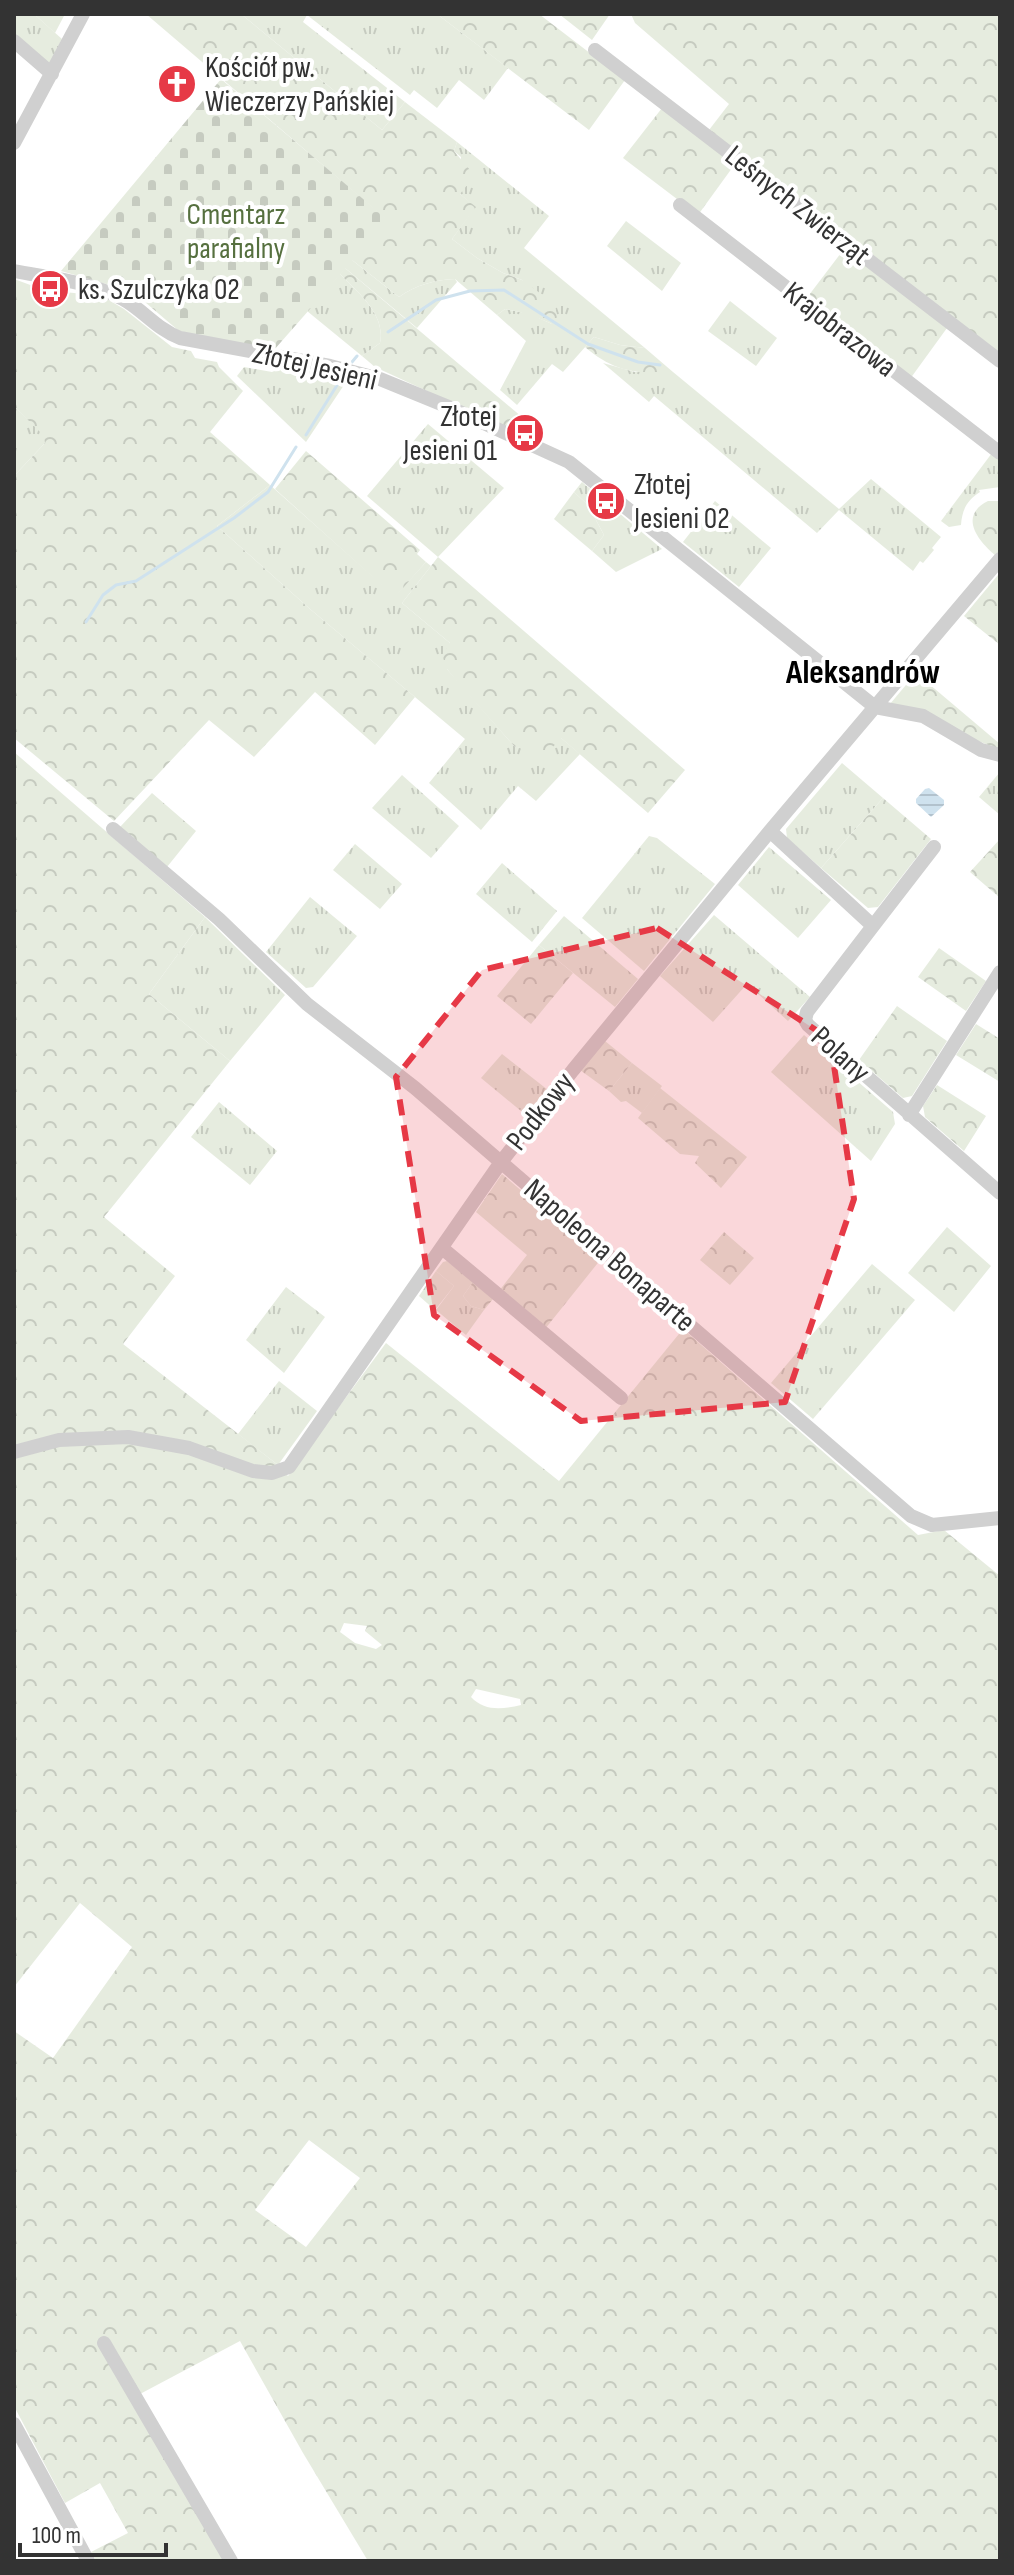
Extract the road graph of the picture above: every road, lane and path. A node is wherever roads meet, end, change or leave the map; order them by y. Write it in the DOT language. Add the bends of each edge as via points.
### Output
graph roads {
  1 [pos="83,14"];
  2 [pos="14,41"];
  3 [pos="595,50"];
  4 [pos="52,74"];
  5 [pos="14,143"];
  6 [pos="680,205"];
  7 [pos="14,271"];
  8 [pos="1000,361"];
  9 [pos="1000,453"];
  10 [pos="1000,559"];
  11 [pos="875,707"];
  12 [pos="1000,755"];
  13 [pos="113,829"];
  14 [pos="770,831"];
  15 [pos="934,847"];
  16 [pos="873,926"];
  17 [pos="1000,972"];
  18 [pos="909,1115"];
  19 [pos="501,1162"];
  20 [pos="1000,1193"];
  21 [pos="442,1248"];
  22 [pos="621,1398"];
  23 [pos="14,1452"];
  24 [pos="1000,1518"];
  25 [pos="104,2343"];
  26 [pos="14,2424"];
  27 [pos="88,2561"];
  28 [pos="231,2561"];
  1 -- 4 [label="street"];
  2 -- 4 [label="street"];
  3 -- 8 [label="street, Leśnych Zwierząt"];
  4 -- 5 [label="street"];
  6 -- 9 [label="street, Krajobrazowa"];
  7 -- 11 [label="street, Złotej Jesieni" via="111,294 180,338 330,366 400,386 569,462"];
  10 -- 11 [label="street, Podkowy"];
  11 -- 12 [label="street, Złotej Jesieni" via="923,716 981,750"];
  11 -- 14 [label="street, Podkowy"];
  13 -- 19 [label="street, Napoleona Bonaparte" via="219,919 307,1004"];
  14 -- 16 [label="street"];
  14 -- 19 [label="street, Podkowy"];
  15 -- 16 [label="street"];
  16 -- 18 [label="street, Polany" via="805,1020"];
  17 -- 18 [label="street"];
  18 -- 20 [label="street, Polany"];
  19 -- 21 [label="street, Podkowy"];
  19 -- 24 [label="street, Napoleona Bonaparte" via="911,1516 942,1525"];
  21 -- 22 [label="street"];
  21 -- 23 [label="street, Podkowy" via="289,1467 272,1473 253,1471 189,1448 128,1437 59,1440"];
  25 -- 28 [label="street"];
  26 -- 27 [label="street"];
}
